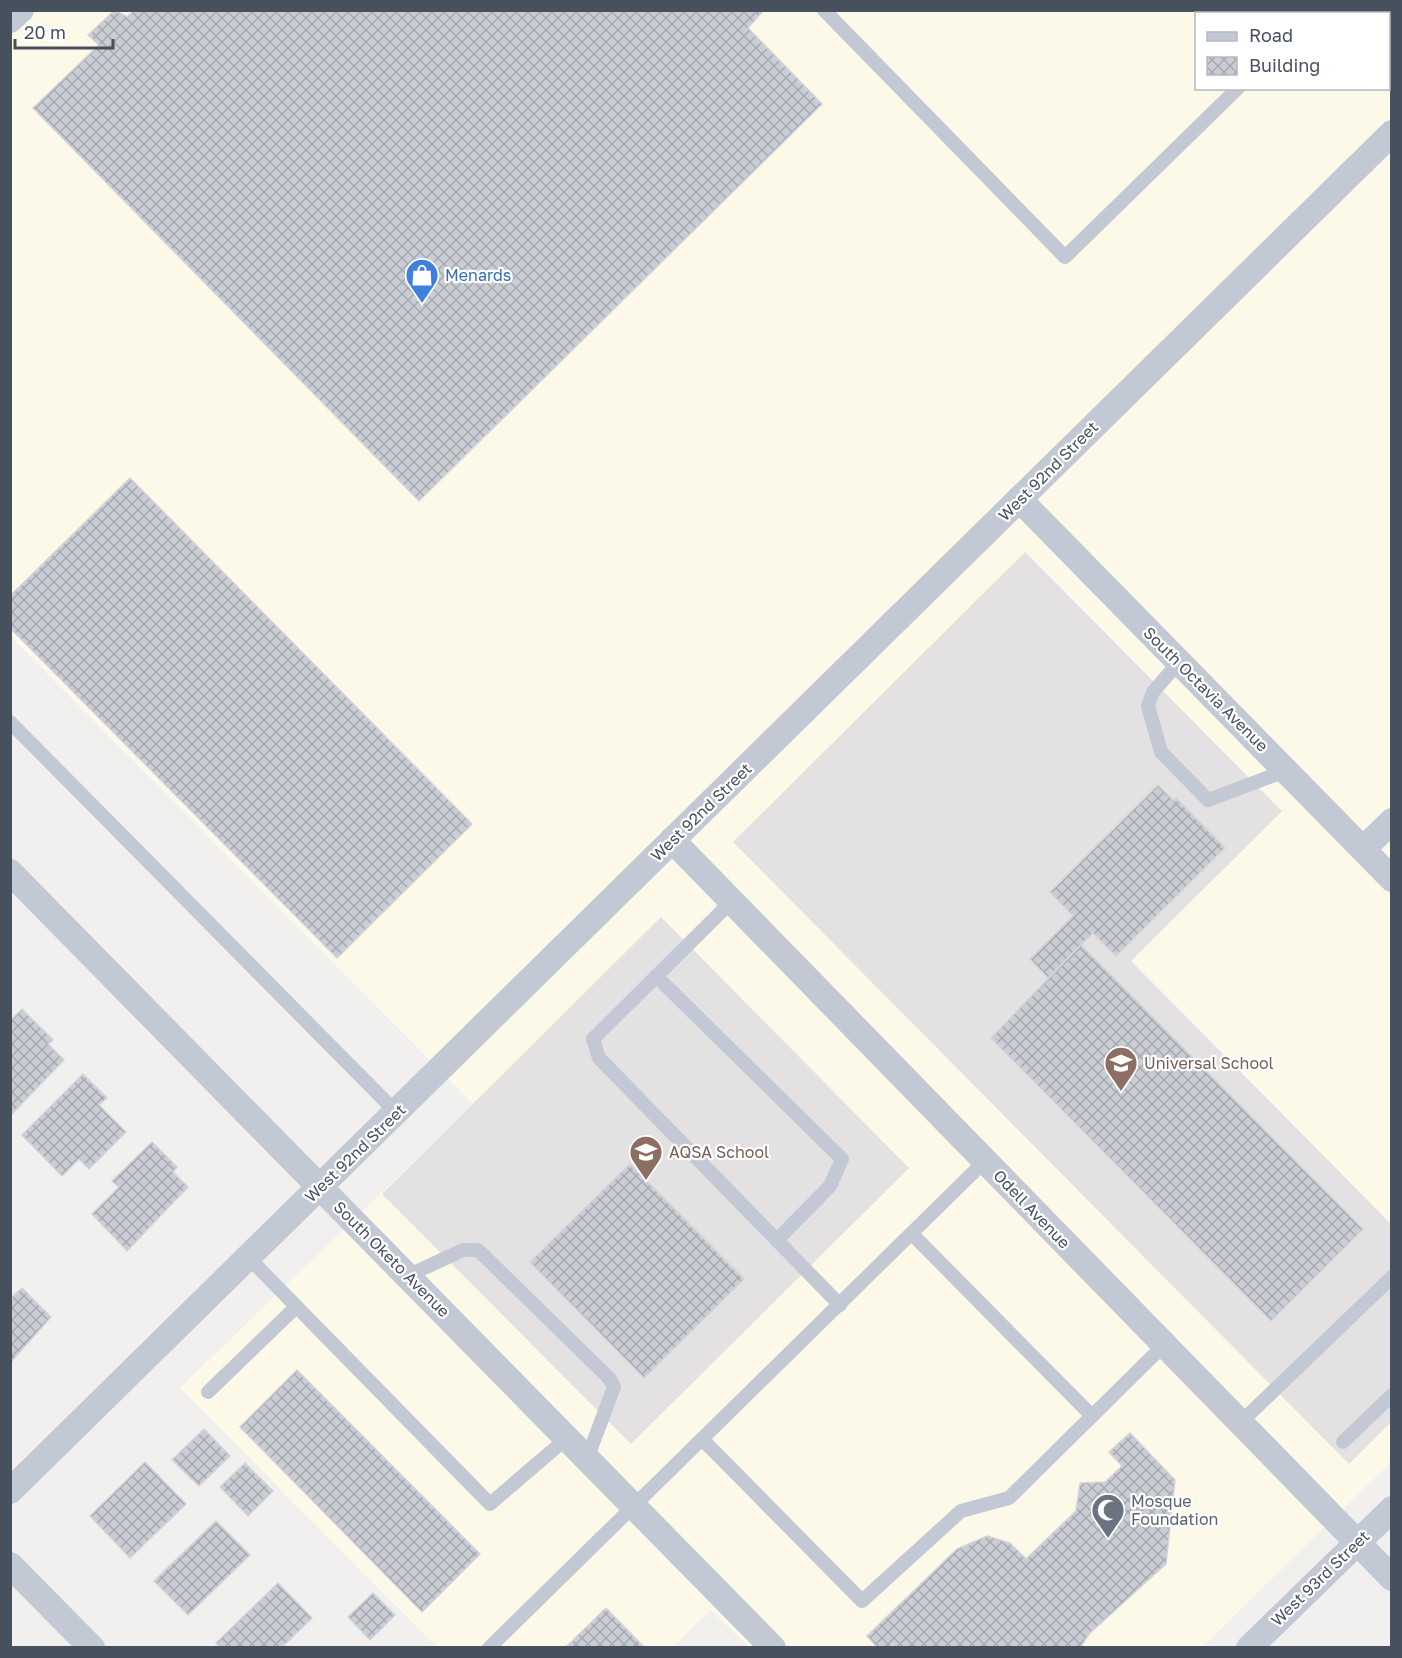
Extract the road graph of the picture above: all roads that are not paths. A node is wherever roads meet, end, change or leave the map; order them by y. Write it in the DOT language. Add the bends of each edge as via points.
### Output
graph roads {
  1 [pos="21,10"];
  2 [pos="824,10"];
  3 [pos="10,20"];
  4 [pos="1236,90"];
  5 [pos="1392,133"];
  6 [pos="1019,499"];
  7 [pos="1178,663"];
  8 [pos="10,722"];
  9 [pos="1288,770"];
  10 [pos="1392,821"];
  11 [pos="672,840"];
  12 [pos="1363,849"];
  13 [pos="10,872"];
  14 [pos="1392,879"];
  15 [pos="732,901"];
  16 [pos="656,976"];
  17 [pos="396,1112"];
  18 [pos="985,1161"];
  19 [pos="320,1186"];
  20 [pos="912,1234"];
  21 [pos="777,1240"];
  22 [pos="248,1257"];
  23 [pos="409,1275"];
  24 [pos="1392,1277"];
  25 [pos="840,1305"];
  26 [pos="296,1307"];
  27 [pos="1164,1345"];
  28 [pos="208,1392"];
  29 [pos="1392,1395"];
  30 [pos="1092,1416"];
  31 [pos="1240,1423"];
  32 [pos="567,1438"];
  33 [pos="703,1440"];
  34 [pos="1343,1442"];
  35 [pos="587,1459"];
  36 [pos="10,1491"];
  37 [pos="634,1507"];
  38 [pos="1392,1509"];
  39 [pos="1357,1543"];
  40 [pos="10,1565"];
  41 [pos="1392,1578"];
  42 [pos="92,1647"];
  43 [pos="489,1647"];
  44 [pos="773,1647"];
  45 [pos="1249,1647"];
  1 -- 3 [label="street"];
  2 -- 4 [label="lane" via="1065,257"];
  5 -- 6 [label="street, West 92nd Street"];
  6 -- 7 [label="street, South Octavia Avenue"];
  6 -- 11 [label="street, West 92nd Street"];
  7 -- 9 [label="street, South Octavia Avenue"];
  7 -- 9 [label="lane" via="1153,692 1148,706 1161,752 1208,800"];
  8 -- 17 [label="lane"];
  9 -- 12 [label="street, South Octavia Avenue"];
  10 -- 12 [label="street"];
  11 -- 15 [label="street, Odell Avenue"];
  11 -- 17 [label="street, West 92nd Street"];
  12 -- 14 [label="street, South Octavia Avenue"];
  13 -- 19 [label="street, South Oketo Avenue"];
  15 -- 16 [label="lane"];
  15 -- 18 [label="street, Odell Avenue"];
  16 -- 21 [label="lane" via="593,1039 599,1058"];
  16 -- 21 [label="lane" via="842,1159 831,1186"];
  17 -- 19 [label="street, West 92nd Street"];
  18 -- 20 [label="lane"];
  18 -- 27 [label="street, Odell Avenue"];
  19 -- 22 [label="street, West 92nd Street"];
  19 -- 23 [label="street, South Oketo Avenue"];
  20 -- 25 [label="lane"];
  20 -- 30 [label="lane"];
  21 -- 25 [label="lane"];
  22 -- 26 [label="lane"];
  22 -- 36 [label="street, West 92nd Street"];
  23 -- 32 [label="street, South Oketo Avenue"];
  23 -- 35 [label="lane" via="463,1250 478,1250 609,1378 614,1387"];
  24 -- 31 [label="lane"];
  25 -- 33 [label="lane"];
  26 -- 28 [label="lane"];
  26 -- 32 [label="lane" via="490,1504"];
  27 -- 30 [label="lane"];
  27 -- 31 [label="street, Odell Avenue"];
  29 -- 34 [label="lane"];
  30 -- 33 [label="lane" via="1009,1498 961,1510 862,1601"];
  31 -- 39 [label="street, Odell Avenue"];
  32 -- 35 [label="street, South Oketo Avenue"];
  33 -- 37 [label="lane"];
  35 -- 37 [label="street, South Oketo Avenue"];
  37 -- 43 [label="lane"];
  37 -- 44 [label="street, South Oketo Avenue"];
  38 -- 39 [label="street, West 93rd Street"];
  39 -- 41 [label="street, Odell Avenue"];
  39 -- 45 [label="street, West 93rd Street"];
  40 -- 42 [label="street"];
}
